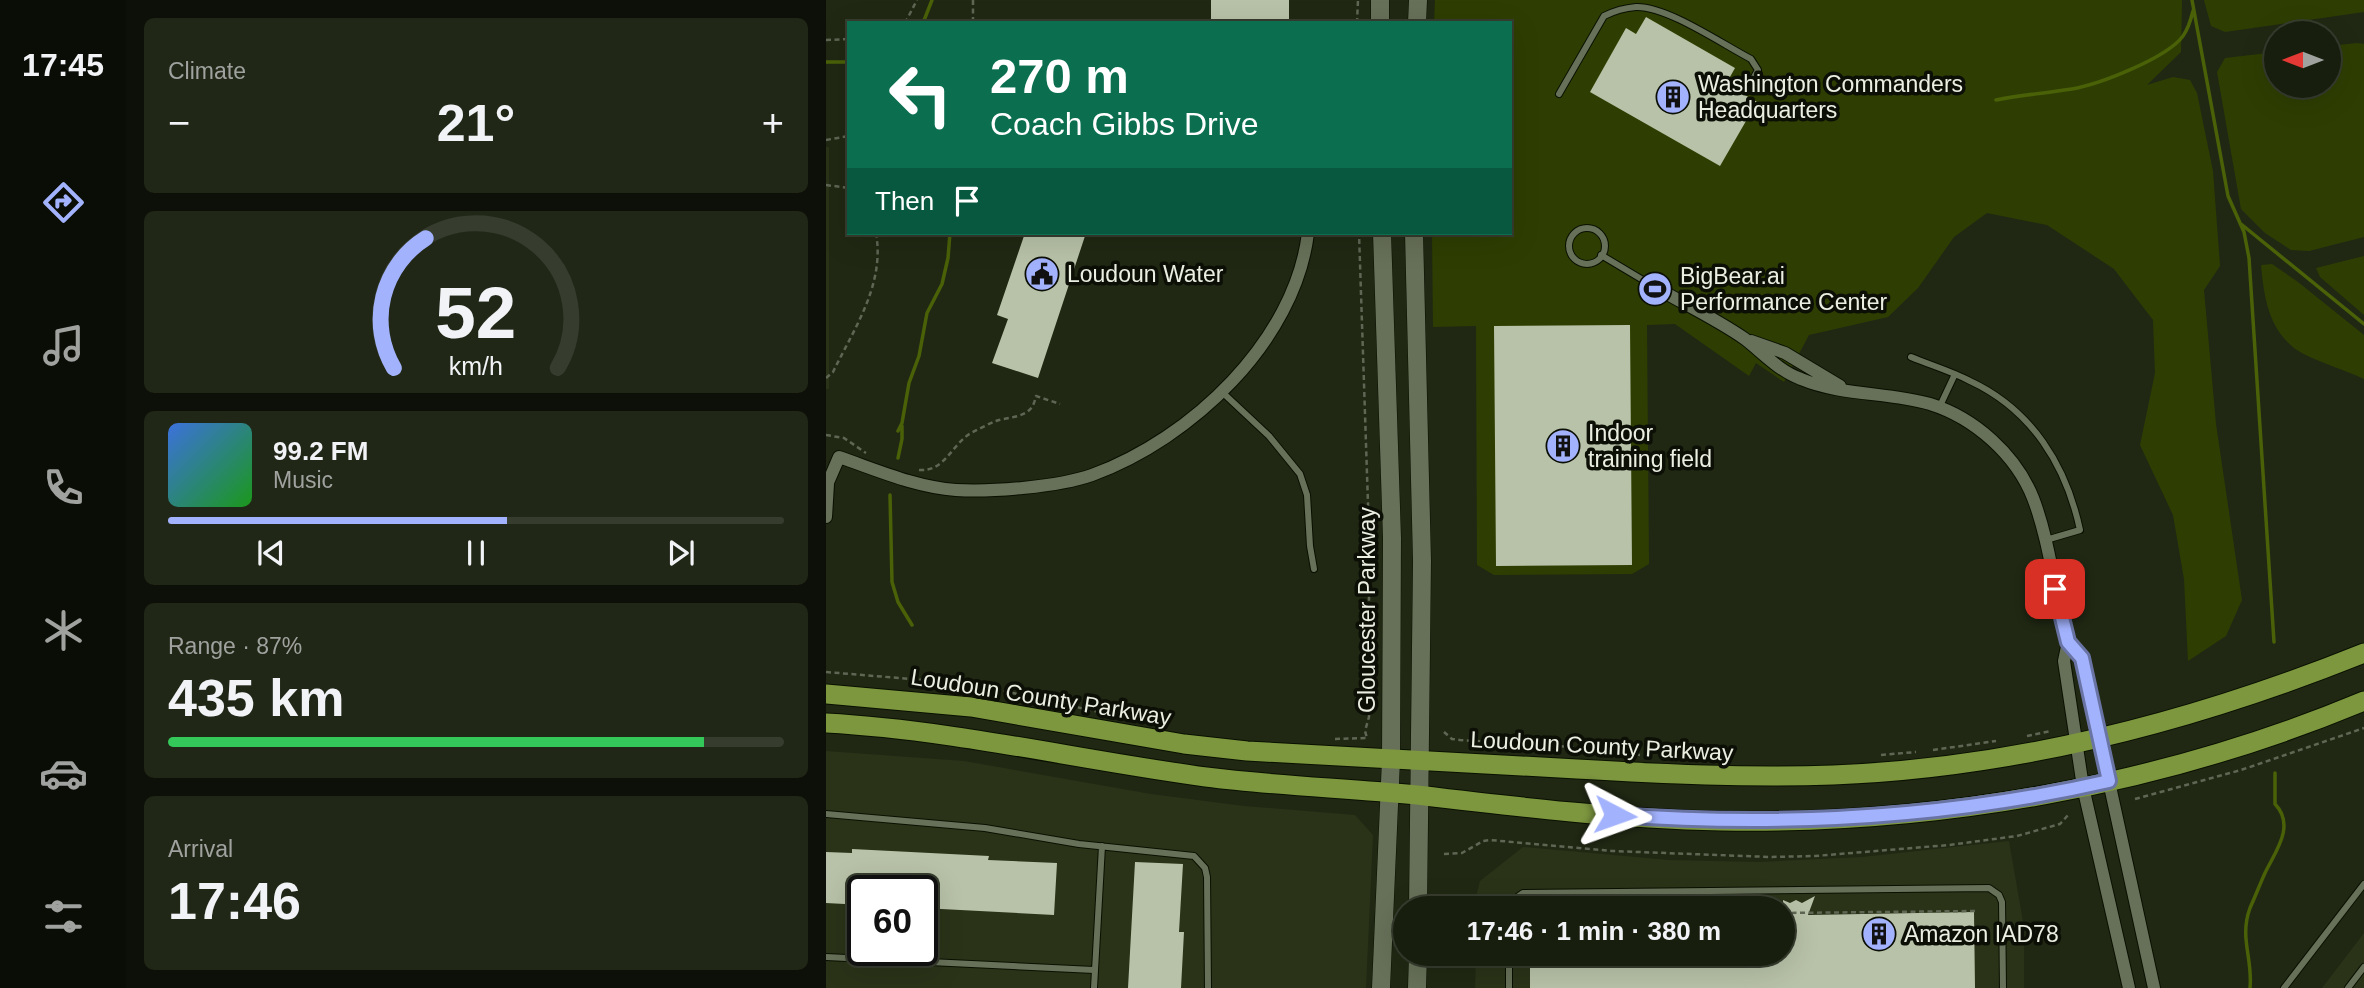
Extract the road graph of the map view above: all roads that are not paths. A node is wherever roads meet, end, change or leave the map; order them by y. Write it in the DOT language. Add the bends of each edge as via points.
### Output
graph roads {
  1 [pos="1380,0"];
  2 [pos="1418,0"];
  3 [pos="1380,21"];
  4 [pos="1417,21"];
  5 [pos="1754,77"];
  6 [pos="1559,94"];
  7 [pos="1307,235"];
  8 [pos="1382,235"];
  9 [pos="1414,235"];
  10 [pos="1601,255"];
  11 [pos="1648,284"];
  12 [pos="1911,357"];
  13 [pos="1955,374"];
  14 [pos="1221,390"];
  15 [pos="1939,408"];
  16 [pos="827,486"];
  17 [pos="826,517"];
  18 [pos="2045,541"];
  19 [pos="1314,569"];
  20 [pos="2068,642"];
  21 [pos="2364,653"];
  22 [pos="826,694"];
  23 [pos="2364,701"];
  24 [pos="826,723"];
  25 [pos="2076,734"];
  26 [pos="2101,737"];
  27 [pos="1391,760"];
  28 [pos="1421,762"];
  29 [pos="2109,781"];
  30 [pos="2084,787"];
  31 [pos="1390,793"];
  32 [pos="1420,796"];
  33 [pos="826,814"];
  34 [pos="1102,846"];
  35 [pos="2364,884"];
  36 [pos="1418,896"];
  37 [pos="1518,896"];
  38 [pos="826,957"];
  39 [pos="1418,966"];
  40 [pos="1508,966"];
  41 [pos="2364,967"];
  42 [pos="1094,970"];
  43 [pos="1094,988"];
  44 [pos="1208,988"];
  45 [pos="1381,988"];
  46 [pos="1417,988"];
  47 [pos="1509,988"];
  48 [pos="2003,988"];
  49 [pos="2129,988"];
  50 [pos="2154,988"];
  51 [pos="2284,988"];
  52 [pos="2348,988"];
  1 -- 3 [label="main road"];
  2 -- 4 [label="main road"];
  5 -- 6 [label="lane" via="1758,70 1751,60 1660,12 1637,7 1604,16"];
  7 -- 14 [label="street" via="1280,318 1262,347"];
  8 -- 27 [label="main road, Gloucester Parkway" via="1392,538"];
  9 -- 28 [label="main road" via="1422,561"];
  10 -- 10 [label="lane" via="1604,242 1596,231 1581,228 1570,238 1570,253 1579,262 1591,263"];
  10 -- 11 [label="lane"];
  11 -- 15 [label="street" via="1744,339 1785,354 1853,392"];
  12 -- 13 [label="lane"];
  13 -- 15 [label="lane"];
  13 -- 18 [label="lane" via="2016,410 2050,450 2080,530"];
  14 -- 16 [label="street" via="1192,418 1131,458 1091,475 1051,483 954,490 904,480 839,457"];
  14 -- 19 [label="lane" via="1300,474 1307,495"];
  15 -- 18 [label="street" via="1981,431 2013,463 2034,499"];
  16 -- 17 [label="street"];
  18 -- 20 [label="street"];
  20 -- 25 [label="street" via="2064,661"];
  20 -- 26 [label="street" via="2082,658"];
  21 -- 26 [label="main road, Loudoun County Parkway" via="2210,709"];
  22 -- 27 [label="main road, Loudoun County Parkway" via="971,706 1211,748"];
  23 -- 29 [label="main road" via="2270,736"];
  24 -- 31 [label="main road" via="955,736 1222,779"];
  25 -- 26 [label="main road, Loudoun County Parkway"];
  25 -- 28 [label="main road, Loudoun County Parkway" via="2006,757 1834,775 1693,776"];
  25 -- 30 [label="street"];
  26 -- 29 [label="street"];
  27 -- 28 [label="main road, Loudoun County Parkway"];
  27 -- 31 [label="main road, Gloucester Parkway"];
  28 -- 32 [label="main road"];
  29 -- 30 [label="main road"];
  29 -- 50 [label="street"];
  30 -- 32 [label="main road" via="1971,806 1855,818 1725,821"];
  30 -- 49 [label="street"];
  31 -- 32 [label="main road"];
  31 -- 45 [label="main road, Gloucester Parkway"];
  32 -- 36 [label="main road"];
  33 -- 34 [label="lane" via="985,828"];
  34 -- 42 [label="lane"];
  34 -- 44 [label="lane" via="1185,853 1201,861 1207,877"];
  35 -- 51 [label="lane"];
  37 -- 48 [label="lane" via="1989,888 2002,902"];
  38 -- 42 [label="lane"];
  39 -- 46 [label="main road"];
  40 -- 47 [label="lane"];
  41 -- 52 [label="lane"];
  42 -- 43 [label="lane"];
}
